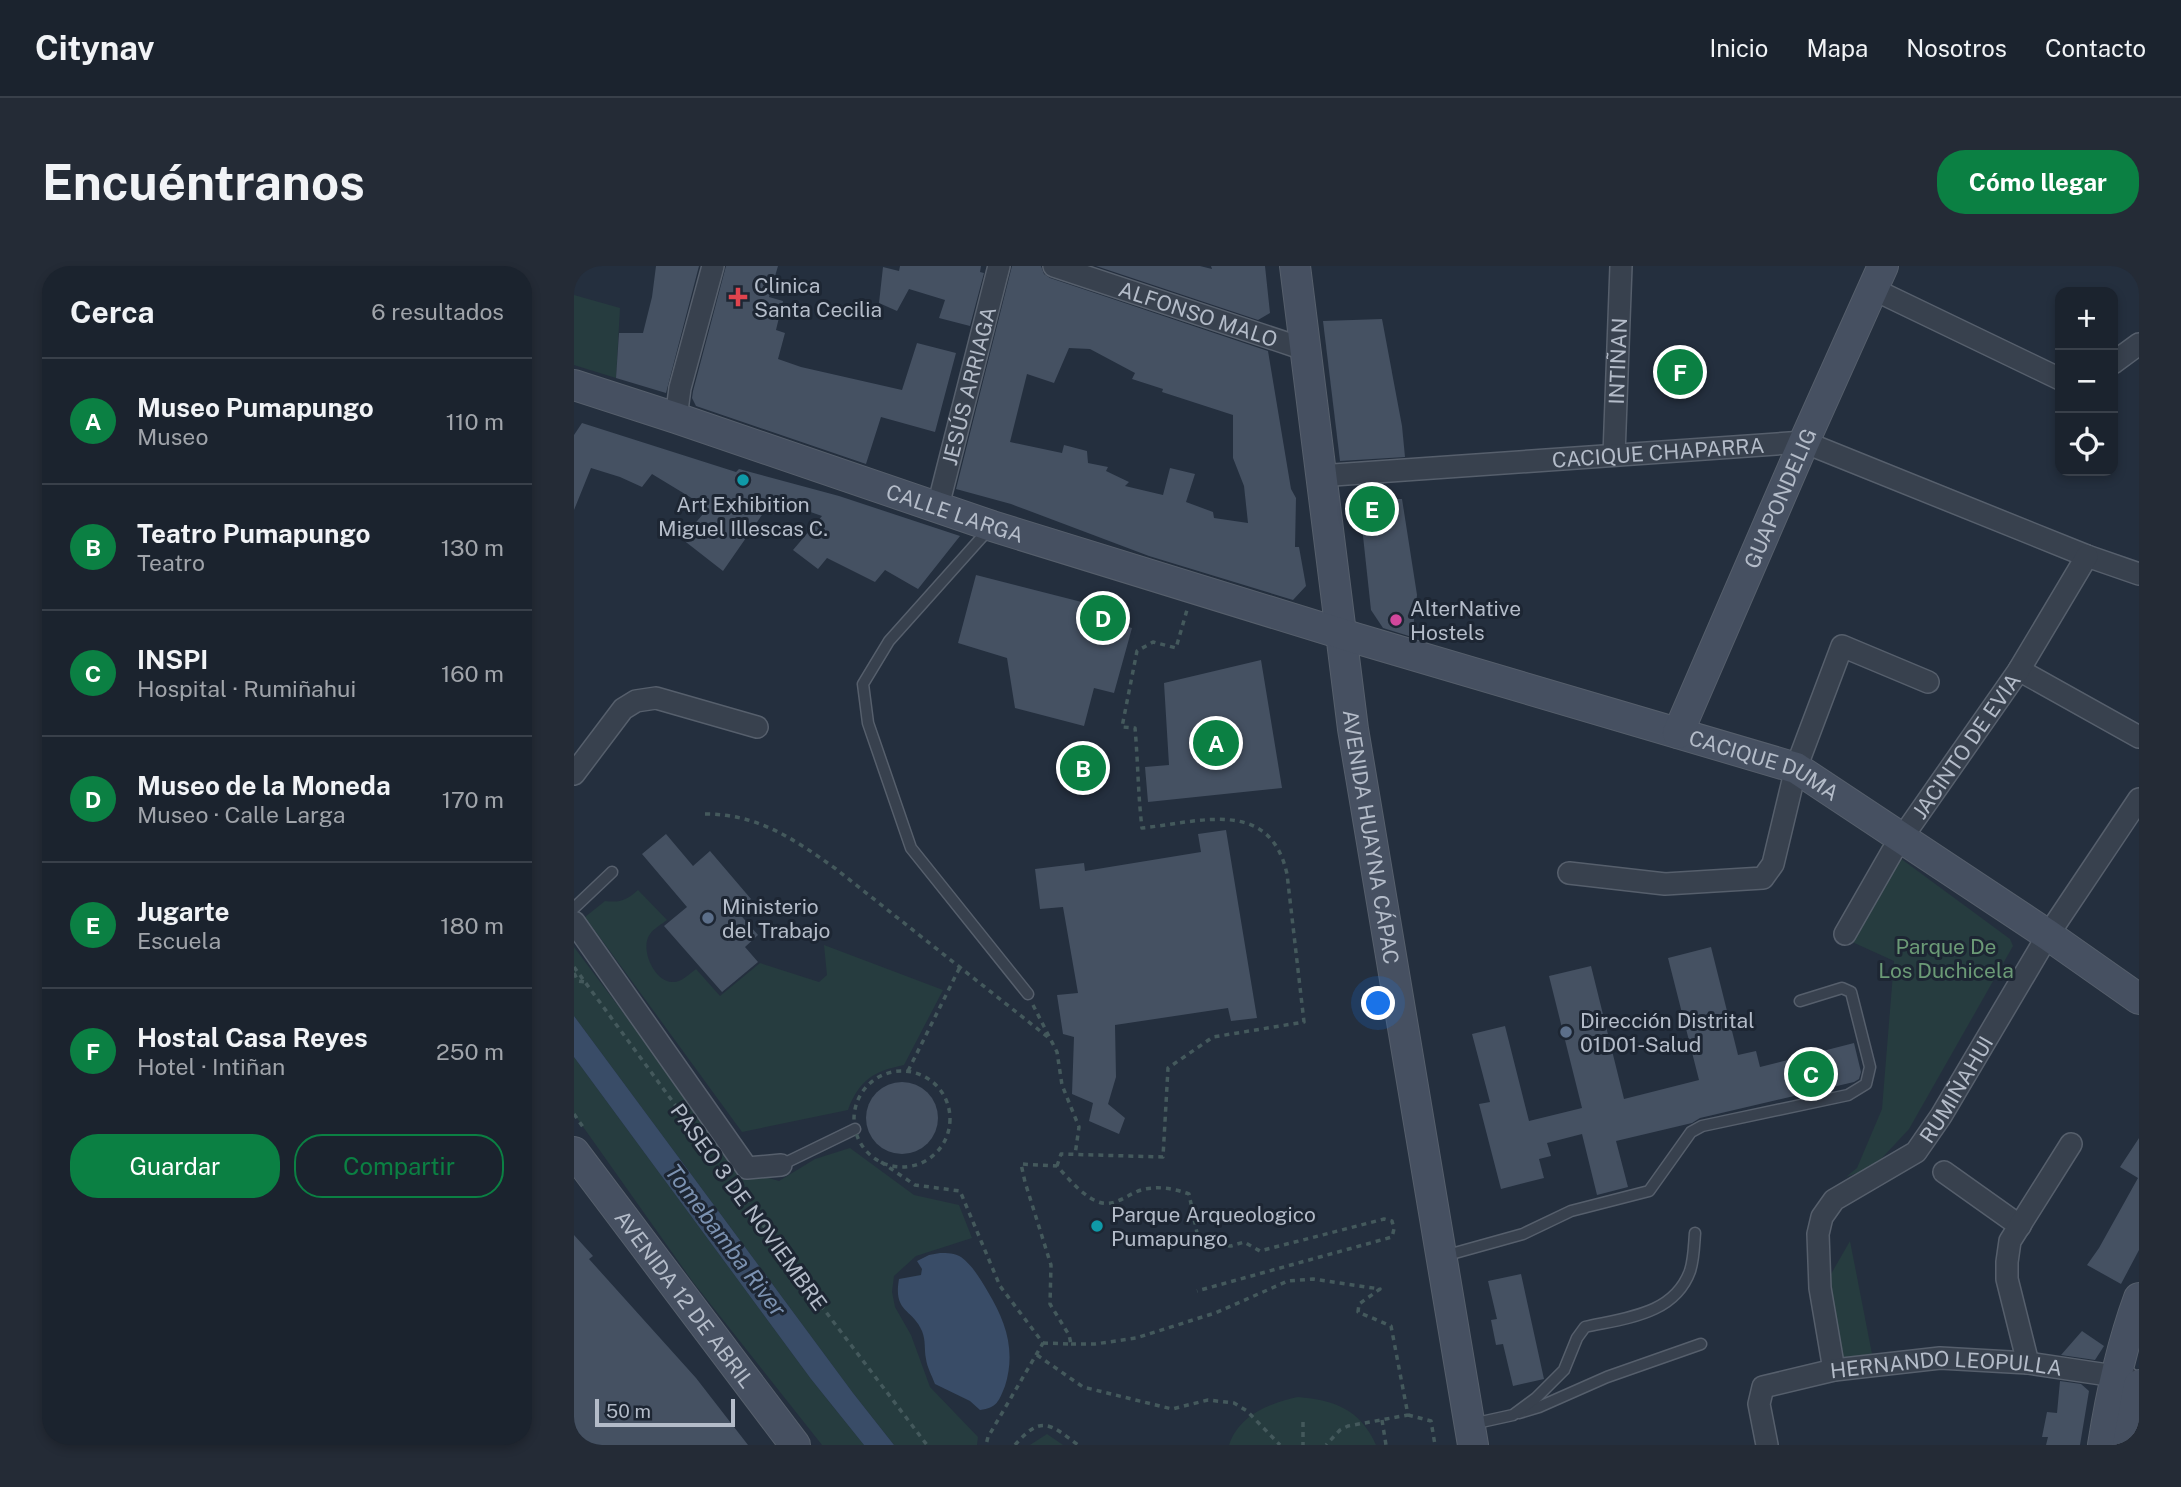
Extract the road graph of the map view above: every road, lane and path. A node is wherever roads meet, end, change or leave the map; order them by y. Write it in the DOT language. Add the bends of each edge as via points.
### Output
graph roads {
  1 [pos="713,266"];
  2 [pos="999,266"];
  3 [pos="1054,266"];
  4 [pos="1295,266"];
  5 [pos="1621,266"];
  6 [pos="1878,277"];
  7 [pos="2139,344"];
  8 [pos="1304,349"];
  9 [pos="2118,359"];
  10 [pos="2055,376"];
  11 [pos="574,385"];
  12 [pos="676,418"];
  13 [pos="1804,442"];
  14 [pos="1614,455"];
  15 [pos="1319,476"];
  16 [pos="938,506"];
  17 [pos="992,526"];
  18 [pos="2087,556"];
  19 [pos="2139,574"];
  20 [pos="1194,588"];
  21 [pos="1340,633"];
  22 [pos="2020,670"];
  23 [pos="1928,682"];
  24 [pos="757,727"];
  25 [pos="1678,733"];
  26 [pos="2139,737"];
  27 [pos="1796,768"];
  28 [pos="574,774"];
  29 [pos="2139,799"];
  30 [pos="705,814"];
  31 [pos="1901,839"];
  32 [pos="612,872"];
  33 [pos="1569,873"];
  34 [pos="574,908"];
  35 [pos="574,922"];
  36 [pos="1845,934"];
  37 [pos="2049,935"];
  38 [pos="574,967"];
  39 [pos="960,967"];
  40 [pos="574,973"];
  41 [pos="586,983"];
  42 [pos="1028,994"];
  43 [pos="2139,999"];
  44 [pos="1800,1001"];
  45 [pos="1048,1038"];
  46 [pos="907,1072"];
  47 [pos="855,1129"];
  48 [pos="698,1135"];
  49 [pos="2071,1144"];
  50 [pos="574,1152"];
  51 [pos="1075,1154"];
  52 [pos="881,1162"];
  53 [pos="781,1165"];
  54 [pos="1057,1166"];
  55 [pos="1944,1172"];
  56 [pos="728,1176"];
  57 [pos="2020,1226"];
  58 [pos="1695,1233"];
  59 [pos="1441,1257"];
  60 [pos="1197,1291"];
  61 [pos="2139,1298"];
  62 [pos="1043,1343"];
  63 [pos="1071,1344"];
  64 [pos="1701,1344"];
  65 [pos="1037,1355"];
  66 [pos="2028,1363"];
  67 [pos="1834,1370"];
  68 [pos="2131,1380"];
  69 [pos="1408,1415"];
  70 [pos="1513,1415"];
  71 [pos="1381,1420"];
  72 [pos="1303,1422"];
  73 [pos="1471,1435"];
  74 [pos="795,1445"];
  75 [pos="927,1445"];
  76 [pos="986,1445"];
  77 [pos="1015,1445"];
  78 [pos="1078,1445"];
  79 [pos="1280,1445"];
  80 [pos="1303,1445"];
  81 [pos="1326,1445"];
  82 [pos="1386,1445"];
  83 [pos="1435,1445"];
  84 [pos="1767,1445"];
  85 [pos="2103,1445"];
  86 [pos="2128,1445"];
  1 -- 12 [label="street"];
  2 -- 16 [label="street, JESÚS ARRIAGA"];
  3 -- 8 [label="street, ALFONSO MALO"];
  4 -- 8 [label="street, AVENIDA HUAYNA CÁPAC"];
  5 -- 14 [label="street, INTIÑAN"];
  6 -- 10 [label="street"];
  6 -- 13 [label="street, GUAPONDELIG"];
  7 -- 9 [label="street"];
  8 -- 15 [label="street, AVENIDA HUAYNA CÁPAC"];
  11 -- 12 [label="street, CALLE LARGA"];
  12 -- 16 [label="street, CALLE LARGA"];
  13 -- 14 [label="street, CACIQUE CHAPARRA"];
  13 -- 18 [label="street, CACIQUE CHAPARRA"];
  13 -- 25 [label="street, GUAPONDELIG"];
  14 -- 15 [label="street, CACIQUE CHAPARRA"];
  15 -- 21 [label="street, AVENIDA HUAYNA CÁPAC"];
  16 -- 17 [label="street, CALLE LARGA"];
  17 -- 20 [label="street, CALLE LARGA"];
  17 -- 42 [label="lane" via="889,641 863,684 868,723 911,848"];
  18 -- 19 [label="street, CACIQUE CHAPARRA"];
  18 -- 22 [label="street, JACINTO DE EVIA"];
  20 -- 21 [label="street, CALLE LARGA"];
  20 -- 51 [label="path" via="1176,648 1153,642 1137,652 1122,727 1135,728 1142,828 1227,819 1256,825 1269,835 1283,856 1287,874 1304,1022 1213,1037 1168,1068 1163,1157"];
  21 -- 25 [label="street, CACIQUE DUMA"];
  21 -- 59 [label="street, AVENIDA HUAYNA CÁPAC"];
  22 -- 26 [label="street"];
  22 -- 31 [label="street, JACINTO DE EVIA"];
  23 -- 27 [label="street" via="1842,646"];
  24 -- 28 [label="street" via="656,698 636,701 623,709"];
  25 -- 27 [label="street, CACIQUE DUMA"];
  27 -- 31 [label="street, CACIQUE DUMA"];
  27 -- 33 [label="street" via="1773,864 1763,878 1665,884"];
  29 -- 37 [label="street, RUMIÑAHUI"];
  30 -- 39 [label="path" via="749,819 803,846"];
  31 -- 36 [label="street, JACINTO DE EVIA"];
  31 -- 37 [label="street, CACIQUE DUMA"];
  32 -- 34 [label="lane"];
  35 -- 53 [label="street, PASEO 3 DE NOVIEMBRE" via="747,1168"];
  37 -- 43 [label="street, CACIQUE DUMA"];
  37 -- 67 [label="street, RUMIÑAHUI" via="1916,1152 1833,1200 1822,1217 1818,1234 1820,1288"];
  38 -- 41 [label="path, PASEO 3 DE NOVIEMBRE"];
  39 -- 45 [label="path"];
  39 -- 46 [label="path"];
  40 -- 41 [label="path" via="578,981"];
  41 -- 48 [label="path, PASEO 3 DE NOVIEMBRE"];
  42 -- 45 [label="path"];
  44 -- 59 [label="lane" via="1842,988 1851,992 1870,1067 1866,1084 1848,1095 1702,1126 1691,1132 1649,1191 1570,1211 1523,1234"];
  45 -- 51 [label="path" via="1057,1052 1062,1085 1079,1127"];
  46 -- 47 [label="path" via="884,1074 870,1083 854,1111"];
  46 -- 52 [label="path" via="931,1081 942,1093 949,1107 947,1137 927,1160 912,1166"];
  47 -- 52 [label="path" via="864,1149"];
  47 -- 53 [label="lane"];
  49 -- 57 [label="street"];
  50 -- 74 [label="street, AVENIDA 12 DE ABRIL"];
  51 -- 54 [label="path" via="1061,1154"];
  52 -- 62 [label="path" via="915,1185 960,1191 1000,1286"];
  54 -- 60 [label="path" via="1097,1202 1121,1202 1143,1189 1170,1188 1189,1194 1197,1233 1207,1245 1231,1247 1244,1242 1260,1251 1384,1219 1392,1221 1392,1237"];
  54 -- 63 [label="path" via="1021,1164 1051,1265 1050,1304"];
  55 -- 57 [label="street"];
  56 -- 75 [label="path, PASEO 3 DE NOVIEMBRE"];
  57 -- 66 [label="street" via="2010,1241 2007,1279"];
  58 -- 70 [label="lane" via="1691,1268 1670,1301 1655,1310 1585,1327 1564,1370"];
  59 -- 73 [label="street, AVENIDA HUAYNA CÁPAC"];
  61 -- 68 [label="street" via="2124,1339"];
  62 -- 63 [label="path"];
  62 -- 65 [label="path"];
  63 -- 69 [label="path" via="1136,1338 1215,1313 1288,1281 1313,1279 1380,1289 1359,1304 1358,1312 1391,1326"];
  64 -- 70 [label="lane"];
  65 -- 76 [label="path"];
  65 -- 79 [label="path" via="1083,1387 1172,1409 1208,1400 1234,1403 1247,1410"];
  66 -- 67 [label="street, HERNANDO LEOPULLA" via="1940,1358"];
  66 -- 68 [label="street, HERNANDO LEOPULLA"];
  67 -- 84 [label="street, HERNANDO LEOPULLA" via="1763,1387 1759,1404"];
  68 -- 85 [label="street"];
  68 -- 86 [label="street"];
  69 -- 71 [label="path"];
  69 -- 83 [label="path" via="1431,1421"];
  70 -- 73 [label="lane"];
  71 -- 81 [label="path" via="1348,1426"];
  71 -- 82 [label="path"];
  72 -- 80 [label="path"];
  77 -- 78 [label="path" via="1030,1428 1042,1425"];
}
